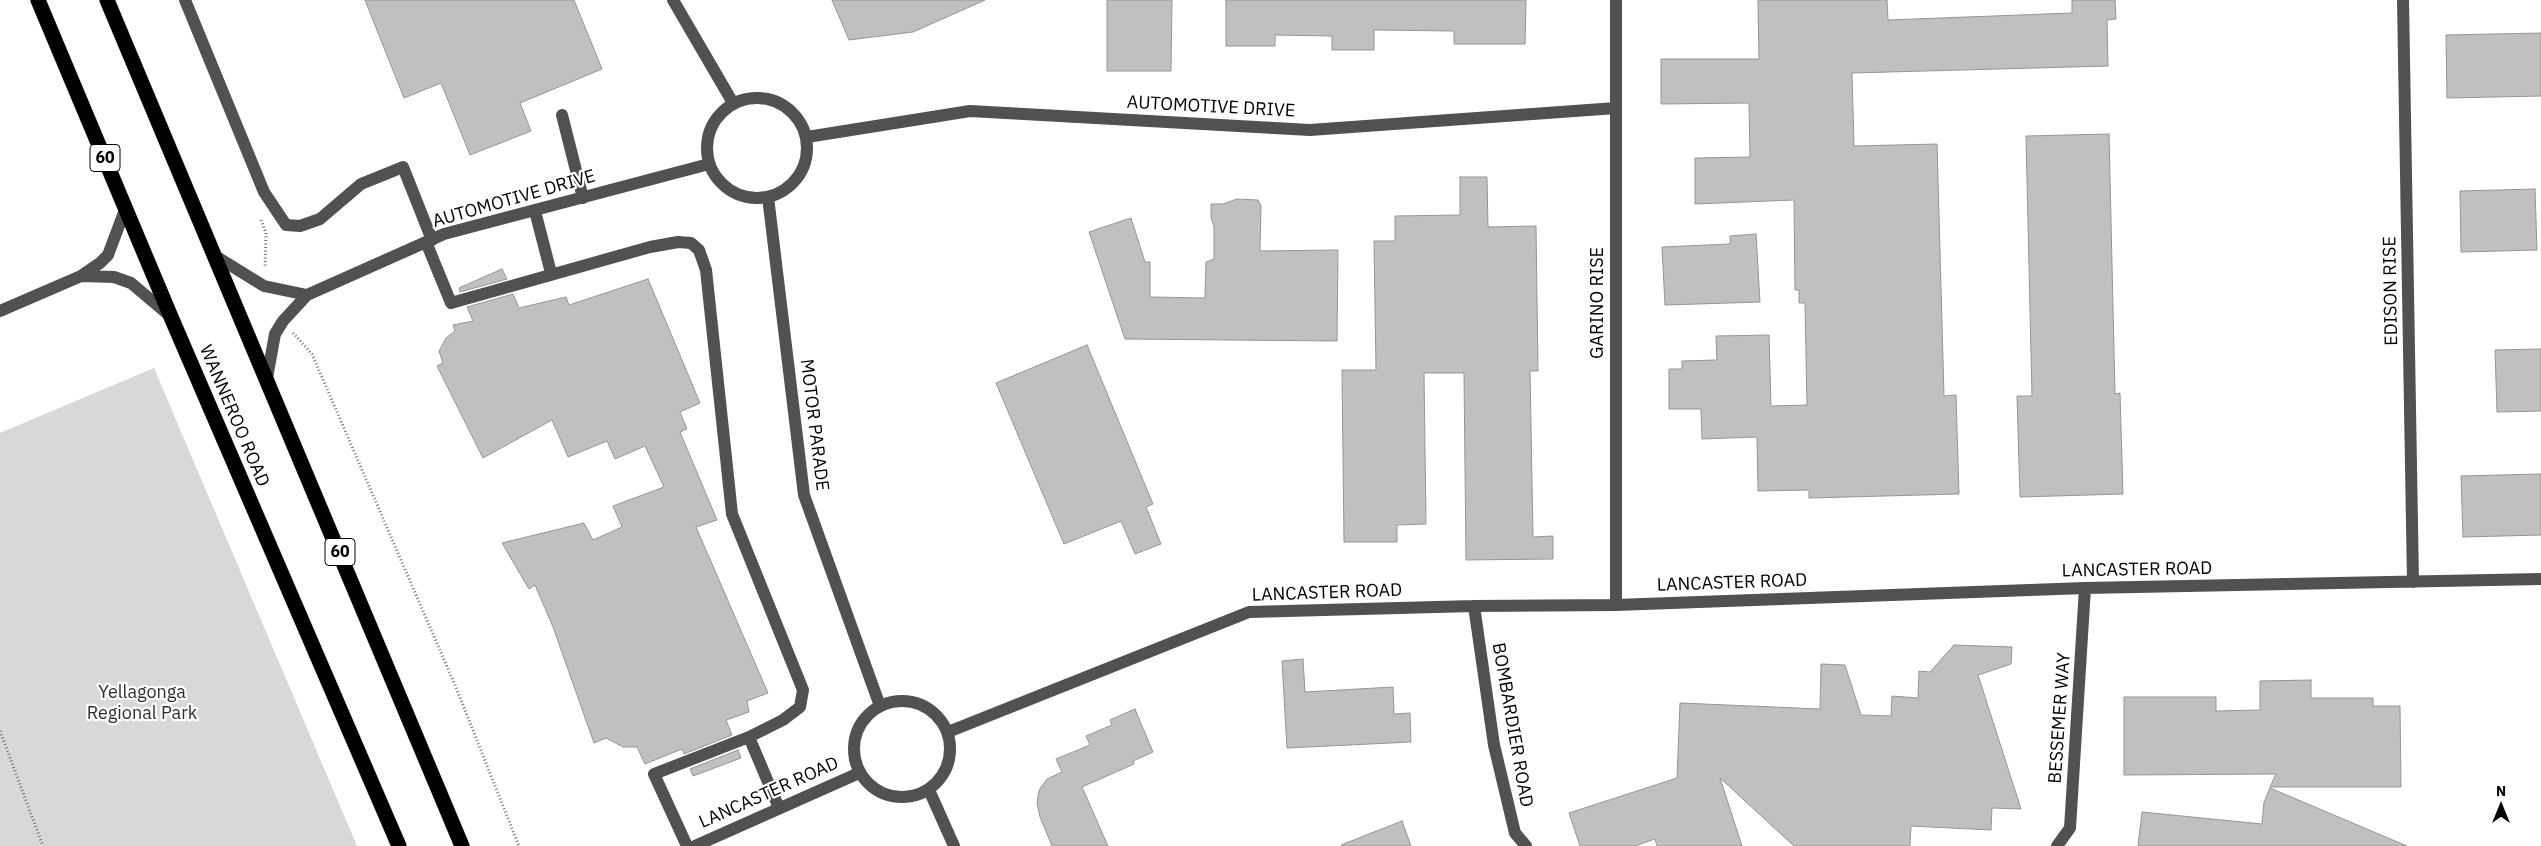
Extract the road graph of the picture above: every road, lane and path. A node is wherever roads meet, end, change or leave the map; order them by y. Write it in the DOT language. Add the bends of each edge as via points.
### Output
graph roads {
  1 [pos="38,0"];
  2 [pos="107,0"];
  3 [pos="186,0"];
  4 [pos="673,0"];
  5 [pos="1616,0"];
  6 [pos="2403,0"];
  7 [pos="733,103"];
  8 [pos="1616,108"];
  9 [pos="562,115"];
  10 [pos="807,137"];
  11 [pos="709,164"];
  12 [pos="768,197"];
  13 [pos="583,198"];
  14 [pos="126,207"];
  15 [pos="535,211"];
  16 [pos="259,215"];
  17 [pos="429,241"];
  18 [pos="217,257"];
  19 [pos="551,273"];
  20 [pos="80,276"];
  21 [pos="264,286"];
  22 [pos="307,295"];
  23 [pos="0,311"];
  24 [pos="171,317"];
  25 [pos="283,321"];
  26 [pos="268,378"];
  27 [pos="2541,579"];
  28 [pos="2413,582"];
  29 [pos="2086,588"];
  30 [pos="1616,605"];
  31 [pos="1474,606"];
  32 [pos="880,706"];
  33 [pos="0,731"];
  34 [pos="948,732"];
  35 [pos="749,737"];
  36 [pos="859,773"];
  37 [pos="929,790"];
  38 [pos="780,808"];
  39 [pos="43,846"];
  40 [pos="399,846"];
  41 [pos="462,846"];
  42 [pos="519,846"];
  43 [pos="687,846"];
  44 [pos="694,846"];
  45 [pos="954,846"];
  46 [pos="1526,846"];
  47 [pos="2057,846"];
  1 -- 14 [label="highway, WANNEROO ROAD / 60"];
  2 -- 18 [label="highway, 60"];
  3 -- 17 [label="street" via="264,192 286,226 300,226 320,219 361,184 403,167"];
  4 -- 7 [label="street"];
  5 -- 8 [label="street, GARINO RISE"];
  6 -- 28 [label="street, EDISON RISE"];
  7 -- 10 [label="street" via="751,97 770,99 787,106 800,120"];
  7 -- 11 [label="street" via="719,114 710,129 706,146"];
  8 -- 10 [label="street, AUTOMOTIVE DRIVE" via="1310,130 970,111"];
  8 -- 30 [label="street, GARINO RISE"];
  9 -- 13 [label="street"];
  10 -- 12 [label="street" via="807,157 800,175 786,189"];
  11 -- 12 [label="street" via="718,180 732,192 750,198"];
  11 -- 13 [label="street, AUTOMOTIVE DRIVE"];
  12 -- 32 [label="street, MOTOR PARADE" via="804,495"];
  13 -- 15 [label="street, AUTOMOTIVE DRIVE"];
  14 -- 20 [label="street" via="108,255"];
  14 -- 24 [label="highway, WANNEROO ROAD / 60"];
  15 -- 17 [label="street, AUTOMOTIVE DRIVE" via="444,234"];
  15 -- 19 [label="street"];
  16 -- 21 [label="path" via="266,233"];
  17 -- 19 [label="street" via="451,303"];
  17 -- 22 [label="street, AUTOMOTIVE DRIVE"];
  18 -- 21 [label="street"];
  18 -- 26 [label="highway, 60"];
  19 -- 35 [label="street" via="650,246 692,243 699,250 706,270 732,514 803,690 800,707 783,720"];
  20 -- 23 [label="street"];
  20 -- 24 [label="street" via="114,277 131,283"];
  21 -- 22 [label="street"];
  22 -- 25 [label="street, AUTOMOTIVE DRIVE"];
  24 -- 40 [label="highway, WANNEROO ROAD / 60"];
  25 -- 26 [label="street, AUTOMOTIVE DRIVE" via="275,334"];
  25 -- 42 [label="path" via="312,354 455,685"];
  26 -- 41 [label="highway, 60"];
  27 -- 28 [label="street, LANCASTER ROAD"];
  28 -- 29 [label="street, LANCASTER ROAD"];
  29 -- 30 [label="street, LANCASTER ROAD"];
  29 -- 47 [label="street, BESSEMER WAY" via="2070,828"];
  30 -- 31 [label="street, LANCASTER ROAD"];
  31 -- 34 [label="street, LANCASTER ROAD" via="1249,612"];
  31 -- 46 [label="street, BOMBARDIER ROAD" via="1494,745 1515,833"];
  32 -- 34 [label="street" via="903,701 927,707"];
  32 -- 36 [label="street" via="858,727 853,742 853,758"];
  33 -- 39 [label="path"];
  34 -- 37 [label="street" via="948,764"];
  35 -- 38 [label="street"];
  35 -- 43 [label="street" via="654,774"];
  36 -- 37 [label="street" via="876,790 898,798"];
  36 -- 38 [label="street, LANCASTER ROAD"];
  37 -- 45 [label="street"];
  38 -- 44 [label="street, LANCASTER ROAD"];
}
